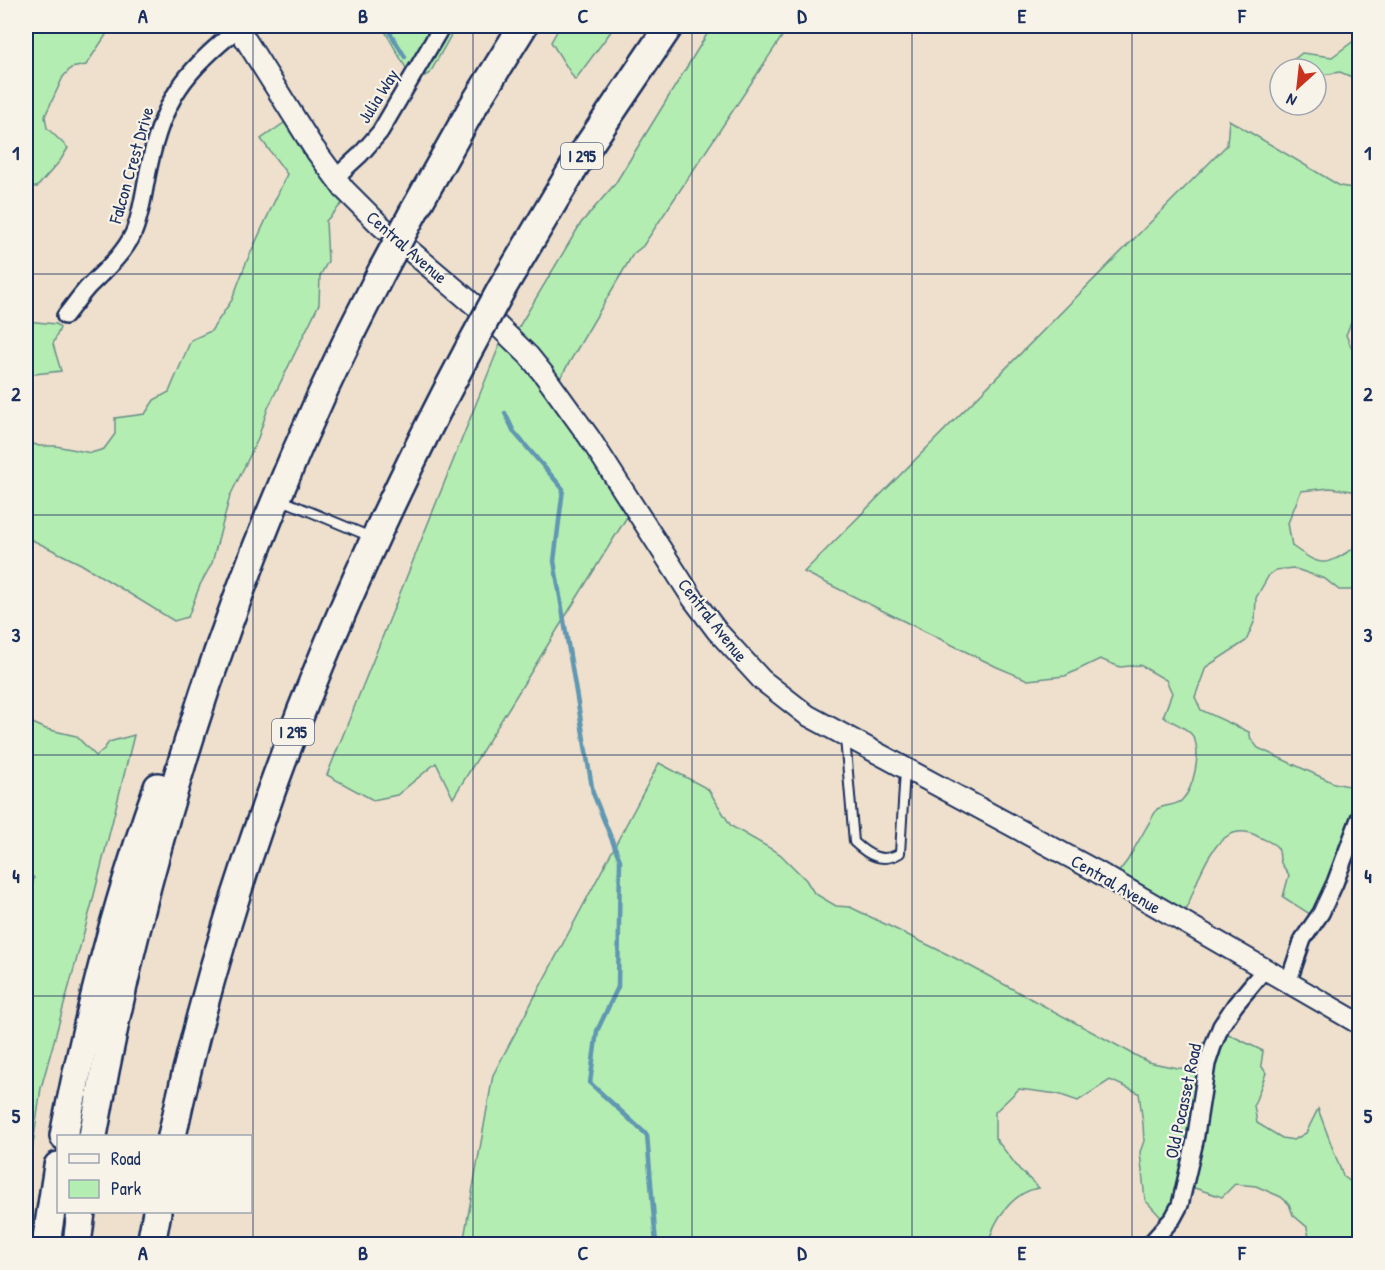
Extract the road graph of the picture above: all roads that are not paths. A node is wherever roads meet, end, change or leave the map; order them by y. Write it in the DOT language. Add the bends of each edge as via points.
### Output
graph roads {
  1 [pos="442,26"];
  2 [pos="523,26"];
  3 [pos="669,26"];
  4 [pos="238,27"];
  5 [pos="335,178"];
  6 [pos="65,316"];
  7 [pos="277,498"];
  8 [pos="375,539"];
  9 [pos="258,545"];
  10 [pos="845,737"];
  11 [pos="905,769"];
  12 [pos="1359,816"];
  13 [pos="1264,970"];
  14 [pos="1288,983"];
  15 [pos="1359,1024"];
  16 [pos="64,1135"];
  17 [pos="93,1135"];
  18 [pos="172,1135"];
  19 [pos="57,1173"];
  20 [pos="81,1213"];
  21 [pos="157,1213"];
  22 [pos="46,1245"];
  23 [pos="77,1245"];
  24 [pos="151,1245"];
  25 [pos="1150,1245"];
  1 -- 5 [label="street, Julia Way" via="380,132"];
  2 -- 7 [label="highway, bridge" via="472,108 383,269 322,392"];
  3 -- 8 [label="highway, I 295, bridge" via="574,167 501,290 430,423"];
  4 -- 5 [label="street, Central Avenue"];
  4 -- 6 [label="street, Falcon Crest Drive" via="204,58 169,103 158,131 133,235"];
  5 -- 10 [label="street, Central Avenue" via="380,225 492,320 540,370 589,437 693,599 742,660 807,715"];
  7 -- 8 [label="lane"];
  7 -- 9 [label="highway"];
  8 -- 18 [label="highway, I 295" via="313,681 247,857 211,977"];
  9 -- 16 [label="highway" via="211,641 138,840 108,943"];
  9 -- 17 [label="highway" via="214,664 172,796 139,918"];
  10 -- 11 [label="street, Central Avenue"];
  10 -- 11 [label="lane" via="854,842 868,855 884,859 900,853"];
  11 -- 13 [label="street, Central Avenue" via="1094,870"];
  12 -- 14 [label="street" via="1335,883 1321,914 1303,939"];
  13 -- 14 [label="street, Central Avenue"];
  13 -- 25 [label="street, Old Pocasset Road" via="1221,1026 1207,1064 1180,1205"];
  14 -- 15 [label="street, Central Avenue"];
  19 -- 22 [label="highway"];
  20 -- 23 [label="highway"];
  21 -- 24 [label="highway"];
}
